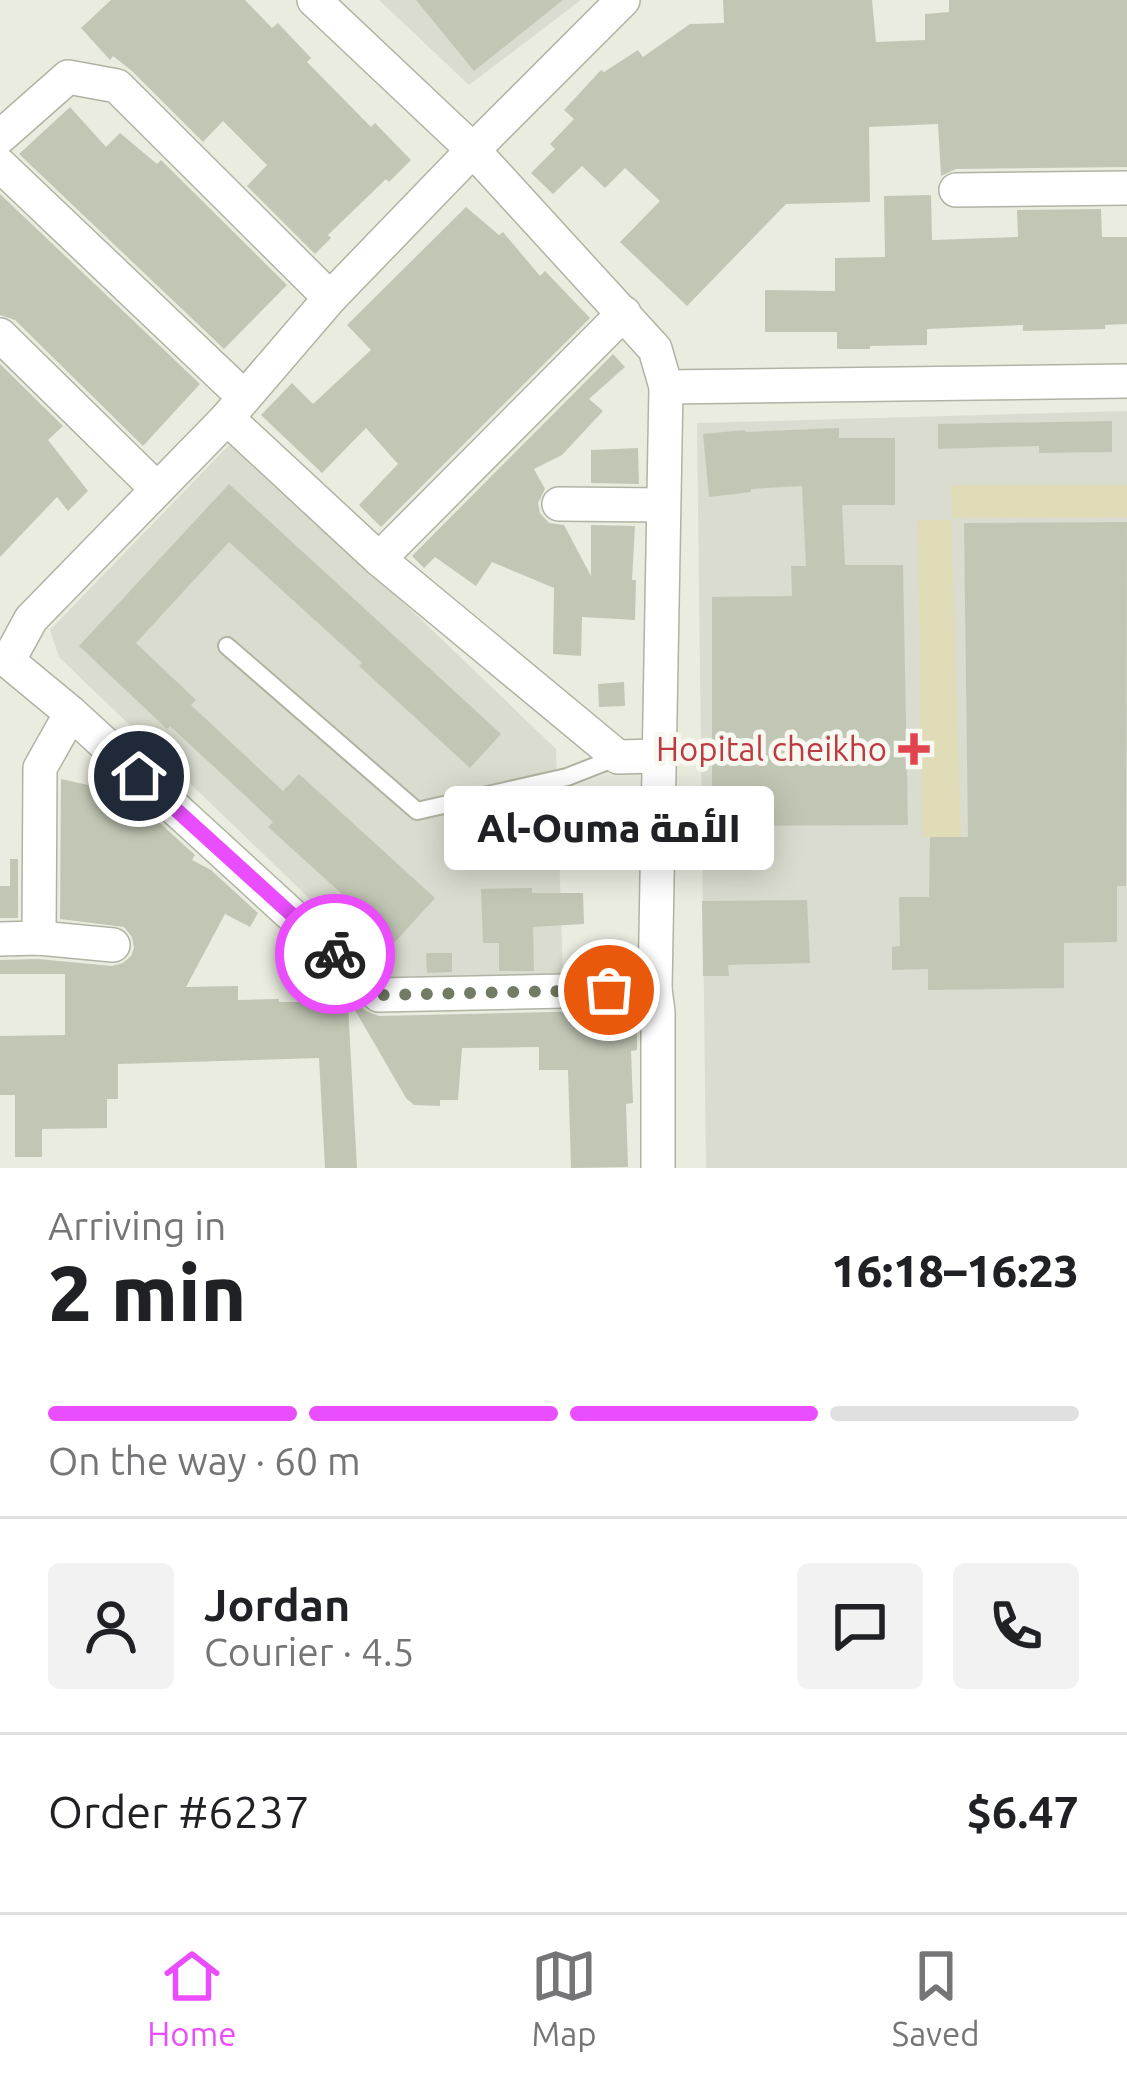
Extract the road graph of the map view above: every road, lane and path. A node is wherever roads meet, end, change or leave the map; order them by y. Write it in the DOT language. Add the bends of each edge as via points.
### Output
graph roads {
  1 [pos="314,0"];
  2 [pos="623,0"];
  3 [pos="0,137"];
  4 [pos="473,149"];
  5 [pos="0,165"];
  6 [pos="1127,188"];
  7 [pos="956,190"];
  8 [pos="330,298"];
  9 [pos="624,313"];
  10 [pos="0,335"];
  11 [pos="1127,380"];
  12 [pos="666,387"];
  13 [pos="236,407"];
  14 [pos="157,489"];
  15 [pos="559,504"];
  16 [pos="663,505"];
  17 [pos="379,560"];
  18 [pos="227,646"];
  19 [pos="4,660"];
  20 [pos="70,712"];
  21 [pos="659,756"];
  22 [pos="618,757"];
  23 [pos="39,938"];
  24 [pos="0,939"];
  25 [pos="112,945"];
  26 [pos="655,989"];
  27 [pos="658,1168"];
  1 -- 4 [label="street"];
  2 -- 4 [label="street"];
  3 -- 8 [label="street" via="68,76 117,86"];
  4 -- 8 [label="street"];
  4 -- 9 [label="street"];
  5 -- 13 [label="street"];
  6 -- 7 [label="street"];
  8 -- 13 [label="street"];
  9 -- 12 [label="street" via="655,349"];
  9 -- 17 [label="street"];
  10 -- 14 [label="street"];
  11 -- 12 [label="street"];
  12 -- 16 [label="street"];
  13 -- 14 [label="street"];
  13 -- 17 [label="street"];
  14 -- 19 [label="street" via="31,619"];
  15 -- 16 [label="street"];
  16 -- 21 [label="street"];
  17 -- 22 [label="street"];
  18 -- 22 [label="lane" via="417,811 567,777"];
  19 -- 20 [label="street"];
  20 -- 23 [label="street" via="40,768"];
  20 -- 26 [label="street" via="379,995"];
  21 -- 22 [label="street"];
  21 -- 26 [label="street"];
  23 -- 24 [label="street"];
  23 -- 25 [label="street"];
  26 -- 27 [label="street"];
}
